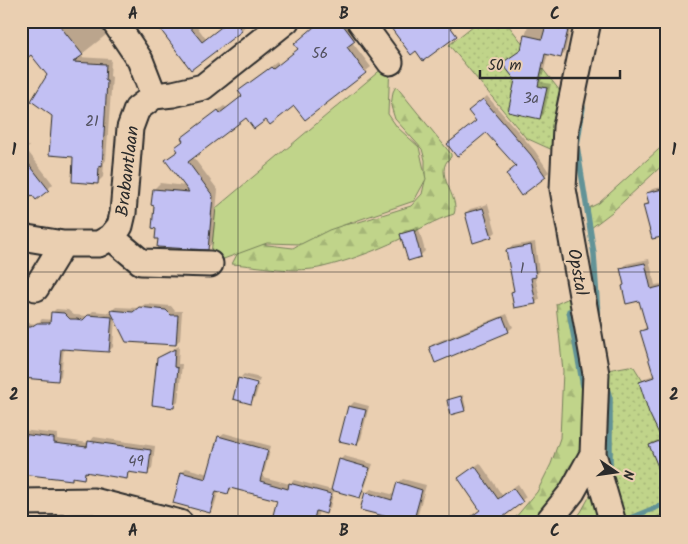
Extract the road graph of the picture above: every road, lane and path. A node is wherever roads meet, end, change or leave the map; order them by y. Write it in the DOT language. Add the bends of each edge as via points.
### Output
graph roads {
  1 [pos="114,21"];
  2 [pos="286,21"];
  3 [pos="360,21"];
  4 [pos="588,21"];
  5 [pos="390,62"];
  6 [pos="154,96"];
  7 [pos="21,237"];
  8 [pos="111,237"];
  9 [pos="63,244"];
  10 [pos="210,264"];
  11 [pos="36,288"];
  12 [pos="593,454"];
  13 [pos="21,502"];
  14 [pos="180,523"];
  15 [pos="547,523"];
  16 [pos="613,523"];
  1 -- 6 [label="street" via="140,60"];
  2 -- 6 [label="street" via="203,87"];
  3 -- 5 [label="street"];
  4 -- 12 [label="street, Opstal" via="566,127 563,189 596,374"];
  6 -- 8 [label="street, Brabantlaan" via="137,109 130,128 123,213 120,226"];
  7 -- 9 [label="street, Brabantlaan"];
  8 -- 9 [label="street, Brabantlaan" via="99,244"];
  8 -- 10 [label="street" via="141,262"];
  9 -- 11 [label="street"];
  12 -- 15 [label="street" via="572,492"];
  12 -- 16 [label="street, Opstal"];
  13 -- 14 [label="street" via="94,502"];
}
